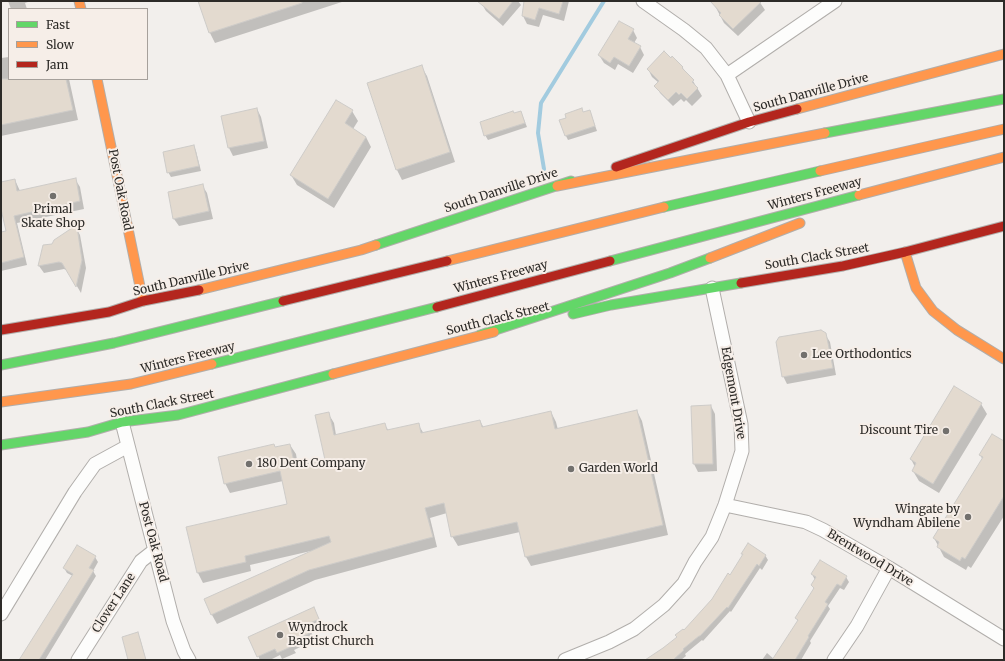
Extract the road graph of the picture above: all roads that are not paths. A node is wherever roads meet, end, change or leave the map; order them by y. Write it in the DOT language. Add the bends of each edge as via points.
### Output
graph roads {
  1 [pos="643,1"];
  2 [pos="835,1"];
  3 [pos="1004,54"];
  4 [pos="727,75"];
  5 [pos="97,80"];
  6 [pos="1004,99"];
  7 [pos="749,122"];
  8 [pos="1004,129"];
  9 [pos="1004,157"];
  10 [pos="557,186"];
  11 [pos="855,206"];
  12 [pos="810,220"];
  13 [pos="1004,226"];
  14 [pos="905,252"];
  15 [pos="712,288"];
  16 [pos="142,301"];
  17 [pos="1,330"];
  18 [pos="480,335"];
  19 [pos="1004,359"];
  20 [pos="1,365"];
  21 [pos="1,402"];
  22 [pos="122,422"];
  23 [pos="1,445"];
  24 [pos="128,446"];
  25 [pos="725,505"];
  26 [pos="155,550"];
  27 [pos="890,568"];
  28 [pos="1,614"];
  29 [pos="1004,639"];
  30 [pos="78,660"];
  31 [pos="189,660"];
  32 [pos="565,660"];
  33 [pos="834,660"];
  1 -- 4 [label="street" via="706,48"];
  2 -- 4 [label="street"];
  3 -- 7 [label="main road, South Danville Drive"];
  4 -- 7 [label="street"];
  5 -- 16 [label="main road, Post Oak Road"];
  6 -- 10 [label="main road"];
  7 -- 10 [label="main road, South Danville Drive"];
  8 -- 20 [label="main road, Winters Freeway" via="703,198 114,343"];
  9 -- 11 [label="main road"];
  9 -- 21 [label="main road, Winters Freeway" via="347,331 145,381"];
  10 -- 16 [label="main road, South Danville Drive" via="361,250 216,288"];
  12 -- 18 [label="main road" via="670,273"];
  13 -- 14 [label="main road, South Clack Street"];
  14 -- 15 [label="main road, South Clack Street" via="843,266"];
  14 -- 19 [label="main road" via="916,288 932,311"];
  15 -- 18 [label="main road, South Clack Street" via="611,305"];
  15 -- 25 [label="street, Edgemont Drive" via="741,424 742,451"];
  16 -- 17 [label="main road, South Danville Drive" via="109,312"];
  18 -- 22 [label="main road, South Clack Street" via="213,407 178,415"];
  22 -- 23 [label="main road, South Clack Street" via="88,432"];
  22 -- 24 [label="street, Post Oak Road"];
  24 -- 26 [label="street, Post Oak Road"];
  24 -- 28 [label="street" via="95,464 75,492"];
  25 -- 27 [label="street, Brentwood Drive" via="806,522"];
  25 -- 32 [label="street, Edgemont Drive" via="712,537 684,583 664,605 634,629"];
  26 -- 30 [label="street, Clover Lane" via="141,561"];
  26 -- 31 [label="street, Post Oak Road" via="172,621"];
  27 -- 29 [label="street, Brentwood Drive"];
  27 -- 33 [label="street"];
}
